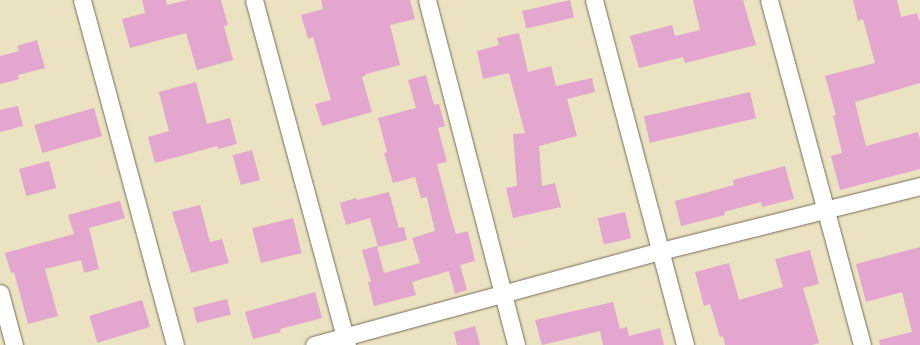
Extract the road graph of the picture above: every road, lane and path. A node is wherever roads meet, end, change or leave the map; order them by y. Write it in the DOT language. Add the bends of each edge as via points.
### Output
graph roads {
  1 [pos="82,0"];
  2 [pos="254,0"];
  3 [pos="427,0"];
  4 [pos="594,0"];
  5 [pos="770,0"];
  6 [pos="920,186"];
  7 [pos="826,210"];
  8 [pos="661,252"];
  9 [pos="0,293"];
  10 [pos="502,295"];
  11 [pos="346,341"];
  12 [pos="14,345"];
  13 [pos="175,345"];
  14 [pos="314,345"];
  15 [pos="516,345"];
  16 [pos="685,345"];
  17 [pos="862,345"];
  1 -- 13 [label="street"];
  2 -- 11 [label="street"];
  3 -- 10 [label="street"];
  4 -- 8 [label="street"];
  5 -- 7 [label="street"];
  6 -- 7 [label="street"];
  7 -- 8 [label="street"];
  7 -- 17 [label="street"];
  8 -- 10 [label="street"];
  8 -- 16 [label="street"];
  9 -- 12 [label="street"];
  10 -- 11 [label="street"];
  10 -- 15 [label="street"];
  11 -- 14 [label="street"];
}
